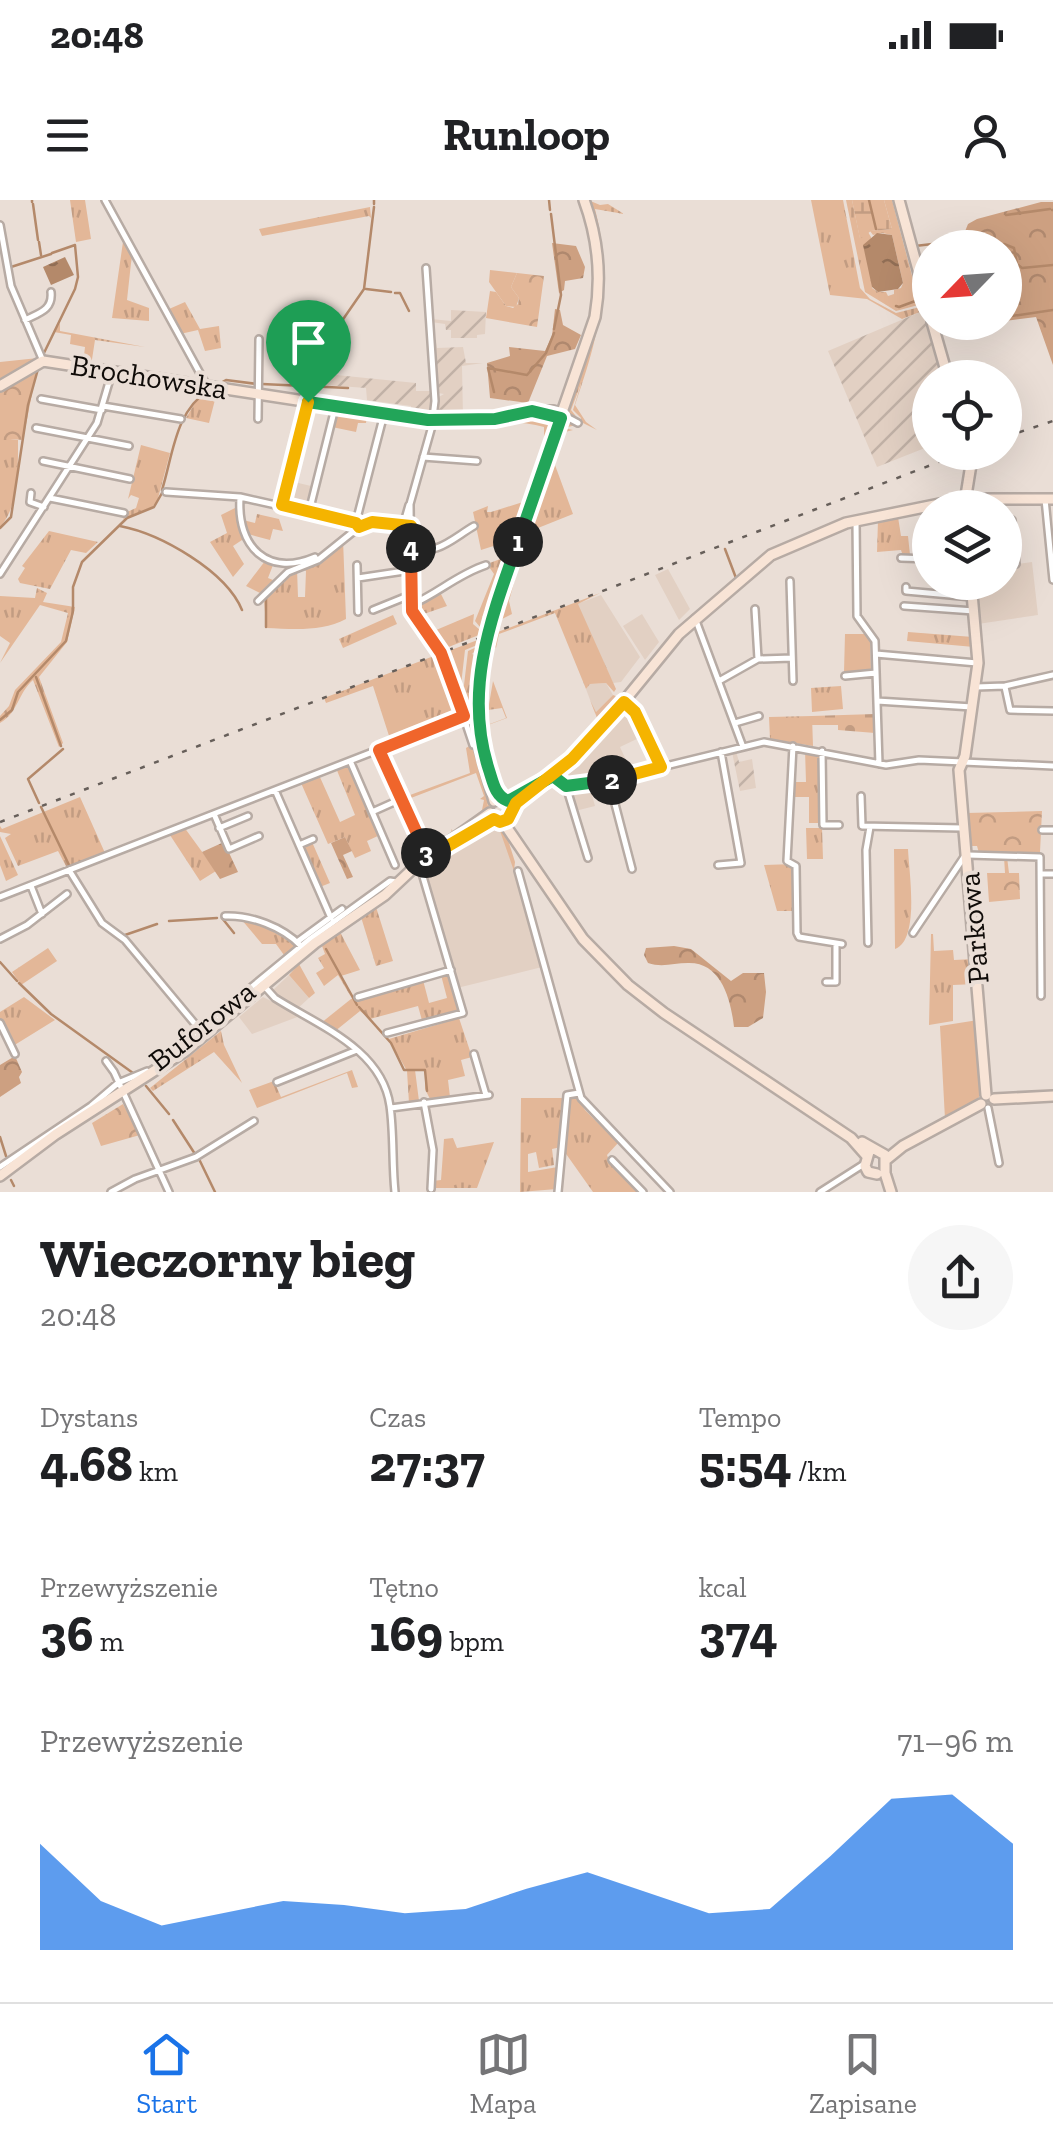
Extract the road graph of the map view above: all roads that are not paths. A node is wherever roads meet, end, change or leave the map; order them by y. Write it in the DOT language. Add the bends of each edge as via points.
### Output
graph roads {
  1 [pos="105,200"];
  2 [pos="584,200"];
  3 [pos="899,200"];
  4 [pos="0,225"];
  5 [pos="912,248"];
  6 [pos="426,268"];
  7 [pos="12,291"];
  8 [pos="51,292"];
  9 [pos="3,294"];
  10 [pos="26,321"];
  11 [pos="260,338"];
  12 [pos="40,359"];
  13 [pos="112,372"];
  14 [pos="0,386"];
  15 [pos="206,386"];
  16 [pos="260,394"];
  17 [pos="41,399"];
  18 [pos="308,402"];
  19 [pos="335,406"];
  20 [pos="102,408"];
  21 [pos="384,414"];
  22 [pos="562,416"];
  23 [pos="181,419"];
  24 [pos="258,420"];
  25 [pos="433,420"];
  26 [pos="36,428"];
  27 [pos="88,438"];
  28 [pos="129,446"];
  29 [pos="423,456"];
  30 [pos="43,461"];
  31 [pos="477,462"];
  32 [pos="70,466"];
  33 [pos="130,479"];
  34 [pos="31,492"];
  35 [pos="166,492"];
  36 [pos="50,498"];
  37 [pos="240,498"];
  38 [pos="1049,499"];
  39 [pos="1022,500"];
  40 [pos="410,504"];
  41 [pos="282,505"];
  42 [pos="44,508"];
  43 [pos="912,511"];
  44 [pos="309,512"];
  45 [pos="124,513"];
  46 [pos="856,520"];
  47 [pos="357,526"];
  48 [pos="403,526"];
  49 [pos="411,526"];
  50 [pos="474,526"];
  51 [pos="411,546"];
  52 [pos="315,556"];
  53 [pos="912,558"];
  54 [pos="357,565"];
  55 [pos="486,565"];
  56 [pos="904,567"];
  57 [pos="411,570"];
  58 [pos="0,574"];
  59 [pos="358,578"];
  60 [pos="1053,580"];
  61 [pos="790,581"];
  62 [pos="906,589"];
  63 [pos="912,590"];
  64 [pos="410,595"];
  65 [pos="972,600"];
  66 [pos="258,601"];
  67 [pos="411,605"];
  68 [pos="904,606"];
  69 [pos="755,609"];
  70 [pos="373,610"];
  71 [pos="974,611"];
  72 [pos="358,612"];
  73 [pos="695,618"];
  74 [pos="876,654"];
  75 [pos="792,658"];
  76 [pos="758,659"];
  77 [pos="978,663"];
  78 [pos="876,673"];
  79 [pos="1053,675"];
  80 [pos="845,676"];
  81 [pos="719,681"];
  82 [pos="793,681"];
  83 [pos="1005,686"];
  84 [pos="976,688"];
  85 [pos="624,702"];
  86 [pos="877,702"];
  87 [pos="972,707"];
  88 [pos="1053,711"];
  89 [pos="464,716"];
  90 [pos="759,716"];
  91 [pos="735,723"];
  92 [pos="473,744"];
  93 [pos="743,746"];
  94 [pos="793,746"];
  95 [pos="379,750"];
  96 [pos="822,751"];
  97 [pos="721,752"];
  98 [pos="962,762"];
  99 [pos="350,763"];
  100 [pos="879,764"];
  101 [pos="1053,766"];
  102 [pos="661,767"];
  103 [pos="553,776"];
  104 [pos="609,780"];
  105 [pos="566,786"];
  106 [pos="275,790"];
  107 [pos="861,796"];
  108 [pos="402,800"];
  109 [pos="502,810"];
  110 [pos="372,812"];
  111 [pos="214,814"];
  112 [pos="248,816"];
  113 [pos="838,826"];
  114 [pos="870,826"];
  115 [pos="219,828"];
  116 [pos="965,828"];
  117 [pos="1042,830"];
  118 [pos="1053,830"];
  119 [pos="259,836"];
  120 [pos="313,839"];
  121 [pos="299,845"];
  122 [pos="968,853"];
  123 [pos="429,857"];
  124 [pos="588,858"];
  125 [pos="419,864"];
  126 [pos="718,865"];
  127 [pos="395,866"];
  128 [pos="632,869"];
  129 [pos="69,870"];
  130 [pos="518,872"];
  131 [pos="1041,874"];
  132 [pos="1053,874"];
  133 [pos="31,886"];
  134 [pos="396,886"];
  135 [pos="67,894"];
  136 [pos="0,898"];
  137 [pos="342,909"];
  138 [pos="42,914"];
  139 [pos="225,916"];
  140 [pos="330,918"];
  141 [pos="913,934"];
  142 [pos="0,939"];
  143 [pos="868,943"];
  144 [pos="299,944"];
  145 [pos="451,970"];
  146 [pos="826,982"];
  147 [pos="263,986"];
  148 [pos="358,996"];
  149 [pos="1041,996"];
  150 [pos="0,1022"];
  151 [pos="200,1030"];
  152 [pos="387,1033"];
  153 [pos="357,1050"];
  154 [pos="15,1054"];
  155 [pos="474,1054"];
  156 [pos="106,1061"];
  157 [pos="277,1082"];
  158 [pos="122,1090"];
  159 [pos="579,1093"];
  160 [pos="1053,1096"];
  161 [pos="424,1102"];
  162 [pos="987,1102"];
  163 [pos="391,1108"];
  164 [pos="254,1121"];
  165 [pos="612,1160"];
  166 [pos="875,1162"];
  167 [pos="999,1163"];
  168 [pos="0,1168"];
  169 [pos="158,1170"];
  170 [pos="0,1176"];
  171 [pos="430,1189"];
  172 [pos="110,1192"];
  173 [pos="169,1192"];
  174 [pos="395,1192"];
  175 [pos="558,1192"];
  176 [pos="644,1192"];
  177 [pos="670,1192"];
  178 [pos="820,1192"];
  179 [pos="889,1192"];
  1 -- 15 [label="street"];
  2 -- 22 [label="street" via="596,240 598,298"];
  3 -- 5 [label="street"];
  4 -- 7 [label="street"];
  6 -- 25 [label="street"];
  7 -- 9 [label="street"];
  7 -- 10 [label="street"];
  8 -- 10 [label="street" via="47,309"];
  10 -- 12 [label="street"];
  11 -- 16 [label="street"];
  12 -- 13 [label="street, Brochowska"];
  12 -- 14 [label="street"];
  13 -- 15 [label="street, Brochowska"];
  13 -- 20 [label="street"];
  15 -- 16 [label="street, Brochowska"];
  16 -- 18 [label="street, Brochowska"];
  16 -- 24 [label="street"];
  17 -- 20 [label="street"];
  18 -- 19 [label="street, Brochowska"];
  18 -- 41 [label="street"];
  19 -- 21 [label="street, Brochowska"];
  19 -- 44 [label="street"];
  20 -- 23 [label="street"];
  20 -- 27 [label="street"];
  21 -- 25 [label="street, Brochowska"];
  21 -- 47 [label="street"];
  22 -- 25 [label="street, Brochowska" via="543,411"];
  22 -- 109 [label="street, bridge" via="483,646 482,744"];
  25 -- 29 [label="street"];
  26 -- 27 [label="street"];
  27 -- 28 [label="street"];
  27 -- 32 [label="street"];
  29 -- 31 [label="street"];
  29 -- 40 [label="street"];
  30 -- 32 [label="street"];
  32 -- 33 [label="street"];
  32 -- 36 [label="street"];
  34 -- 42 [label="street" via="30,502"];
  35 -- 37 [label="street"];
  36 -- 42 [label="street"];
  36 -- 45 [label="street"];
  37 -- 41 [label="street"];
  37 -- 52 [label="street" via="243,528 262,556 285,566"];
  38 -- 39 [label="street, Buforowa"];
  38 -- 60 [label="street"];
  40 -- 48 [label="street"];
  40 -- 49 [label="street"];
  41 -- 44 [label="street"];
  42 -- 58 [label="street"];
  43 -- 46 [label="street, Buforowa"];
  44 -- 47 [label="street"];
  46 -- 73 [label="street, Buforowa" via="771,555"];
  46 -- 74 [label="street" via="857,616 874,636"];
  47 -- 48 [label="street"];
  47 -- 66 [label="street"];
  48 -- 49 [label="street"];
  49 -- 51 [label="street"];
  50 -- 51 [label="street" via="438,548"];
  51 -- 57 [label="street"];
  53 -- 56 [label="street" via="903,558"];
  54 -- 59 [label="street"];
  55 -- 67 [label="street"];
  57 -- 59 [label="street"];
  57 -- 64 [label="street"];
  59 -- 72 [label="street"];
  61 -- 75 [label="street"];
  62 -- 63 [label="street"];
  64 -- 67 [label="street"];
  64 -- 70 [label="street"];
  65 -- 71 [label="street, Parkowa"];
  67 -- 89 [label="street" via="441,653"];
  68 -- 71 [label="street"];
  69 -- 76 [label="street"];
  71 -- 77 [label="street, Parkowa"];
  73 -- 81 [label="street"];
  73 -- 85 [label="street, Buforowa"];
  74 -- 77 [label="street"];
  74 -- 78 [label="street"];
  75 -- 76 [label="street"];
  75 -- 82 [label="street"];
  76 -- 81 [label="street"];
  77 -- 84 [label="street, Parkowa"];
  78 -- 80 [label="street"];
  78 -- 86 [label="street"];
  79 -- 83 [label="street"];
  81 -- 91 [label="street"];
  83 -- 84 [label="street"];
  83 -- 88 [label="street" via="1010,710"];
  84 -- 87 [label="street, Parkowa"];
  85 -- 102 [label="street"];
  85 -- 103 [label="street, Buforowa"];
  86 -- 87 [label="street"];
  86 -- 100 [label="street"];
  87 -- 98 [label="street, Parkowa"];
  89 -- 92 [label="street"];
  89 -- 95 [label="street"];
  90 -- 91 [label="street"];
  91 -- 93 [label="street"];
  93 -- 94 [label="street"];
  93 -- 97 [label="street"];
  94 -- 96 [label="street"];
  94 -- 146 [label="street" via="787,861 796,866 798,936 839,944 836,982"];
  95 -- 106 [label="street"];
  95 -- 108 [label="street"];
  96 -- 100 [label="street"];
  96 -- 113 [label="street" via="823,825"];
  97 -- 102 [label="street"];
  97 -- 126 [label="street" via="741,863"];
  98 -- 100 [label="street"];
  98 -- 101 [label="street"];
  98 -- 116 [label="street, Parkowa"];
  99 -- 110 [label="street"];
  102 -- 104 [label="street"];
  103 -- 105 [label="street"];
  103 -- 109 [label="street, Buforowa"];
  104 -- 105 [label="street"];
  104 -- 128 [label="street"];
  105 -- 124 [label="street"];
  106 -- 111 [label="street"];
  106 -- 121 [label="street"];
  107 -- 114 [label="street" via="862,826"];
  108 -- 110 [label="street"];
  108 -- 123 [label="street"];
  109 -- 123 [label="street, Buforowa"];
  109 -- 166 [label="street" via="583,939 628,985 854,1135"];
  110 -- 127 [label="street"];
  111 -- 115 [label="street"];
  111 -- 129 [label="street"];
  112 -- 115 [label="street"];
  114 -- 116 [label="street"];
  114 -- 143 [label="street"];
  115 -- 119 [label="street" via="229,848"];
  116 -- 122 [label="street, Parkowa"];
  117 -- 118 [label="street"];
  120 -- 121 [label="street"];
  121 -- 140 [label="street"];
  122 -- 131 [label="street" via="1038,855"];
  122 -- 141 [label="street"];
  122 -- 162 [label="street, Parkowa"];
  123 -- 125 [label="street, Buforowa"];
  125 -- 134 [label="street, Buforowa"];
  125 -- 145 [label="street"];
  129 -- 133 [label="street"];
  129 -- 151 [label="street" via="100,921 123,937"];
  130 -- 159 [label="street"];
  131 -- 132 [label="street"];
  131 -- 149 [label="street"];
  133 -- 136 [label="street"];
  133 -- 138 [label="street"];
  134 -- 144 [label="street, Buforowa" via="391,880"];
  134 -- 147 [label="street, Buforowa"];
  135 -- 138 [label="street"];
  137 -- 140 [label="street"];
  138 -- 142 [label="street"];
  139 -- 144 [label="street" via="256,919"];
  140 -- 144 [label="street"];
  144 -- 151 [label="street, Buforowa"];
  145 -- 148 [label="street"];
  145 -- 152 [label="street" via="463,1014"];
  147 -- 153 [label="street"];
  147 -- 158 [label="street, Buforowa" via="185,1051"];
  150 -- 154 [label="street"];
  151 -- 158 [label="street, Buforowa"];
  153 -- 157 [label="street"];
  153 -- 163 [label="street" via="383,1078"];
  155 -- 161 [label="street" via="488,1095"];
  156 -- 158 [label="street"];
  158 -- 168 [label="street, Buforowa"];
  158 -- 169 [label="street"];
  158 -- 170 [label="street, Buforowa"];
  159 -- 175 [label="street" via="568,1094"];
  159 -- 177 [label="street"];
  160 -- 162 [label="street"];
  161 -- 163 [label="street"];
  161 -- 171 [label="street" via="433,1150"];
  162 -- 166 [label="street"];
  162 -- 167 [label="street, Parkowa"];
  163 -- 174 [label="street"];
  164 -- 169 [label="street" via="200,1155"];
  165 -- 176 [label="street"];
  166 -- 178 [label="street"];
  166 -- 179 [label="street"];
  169 -- 172 [label="street"];
  169 -- 173 [label="street"];
}
